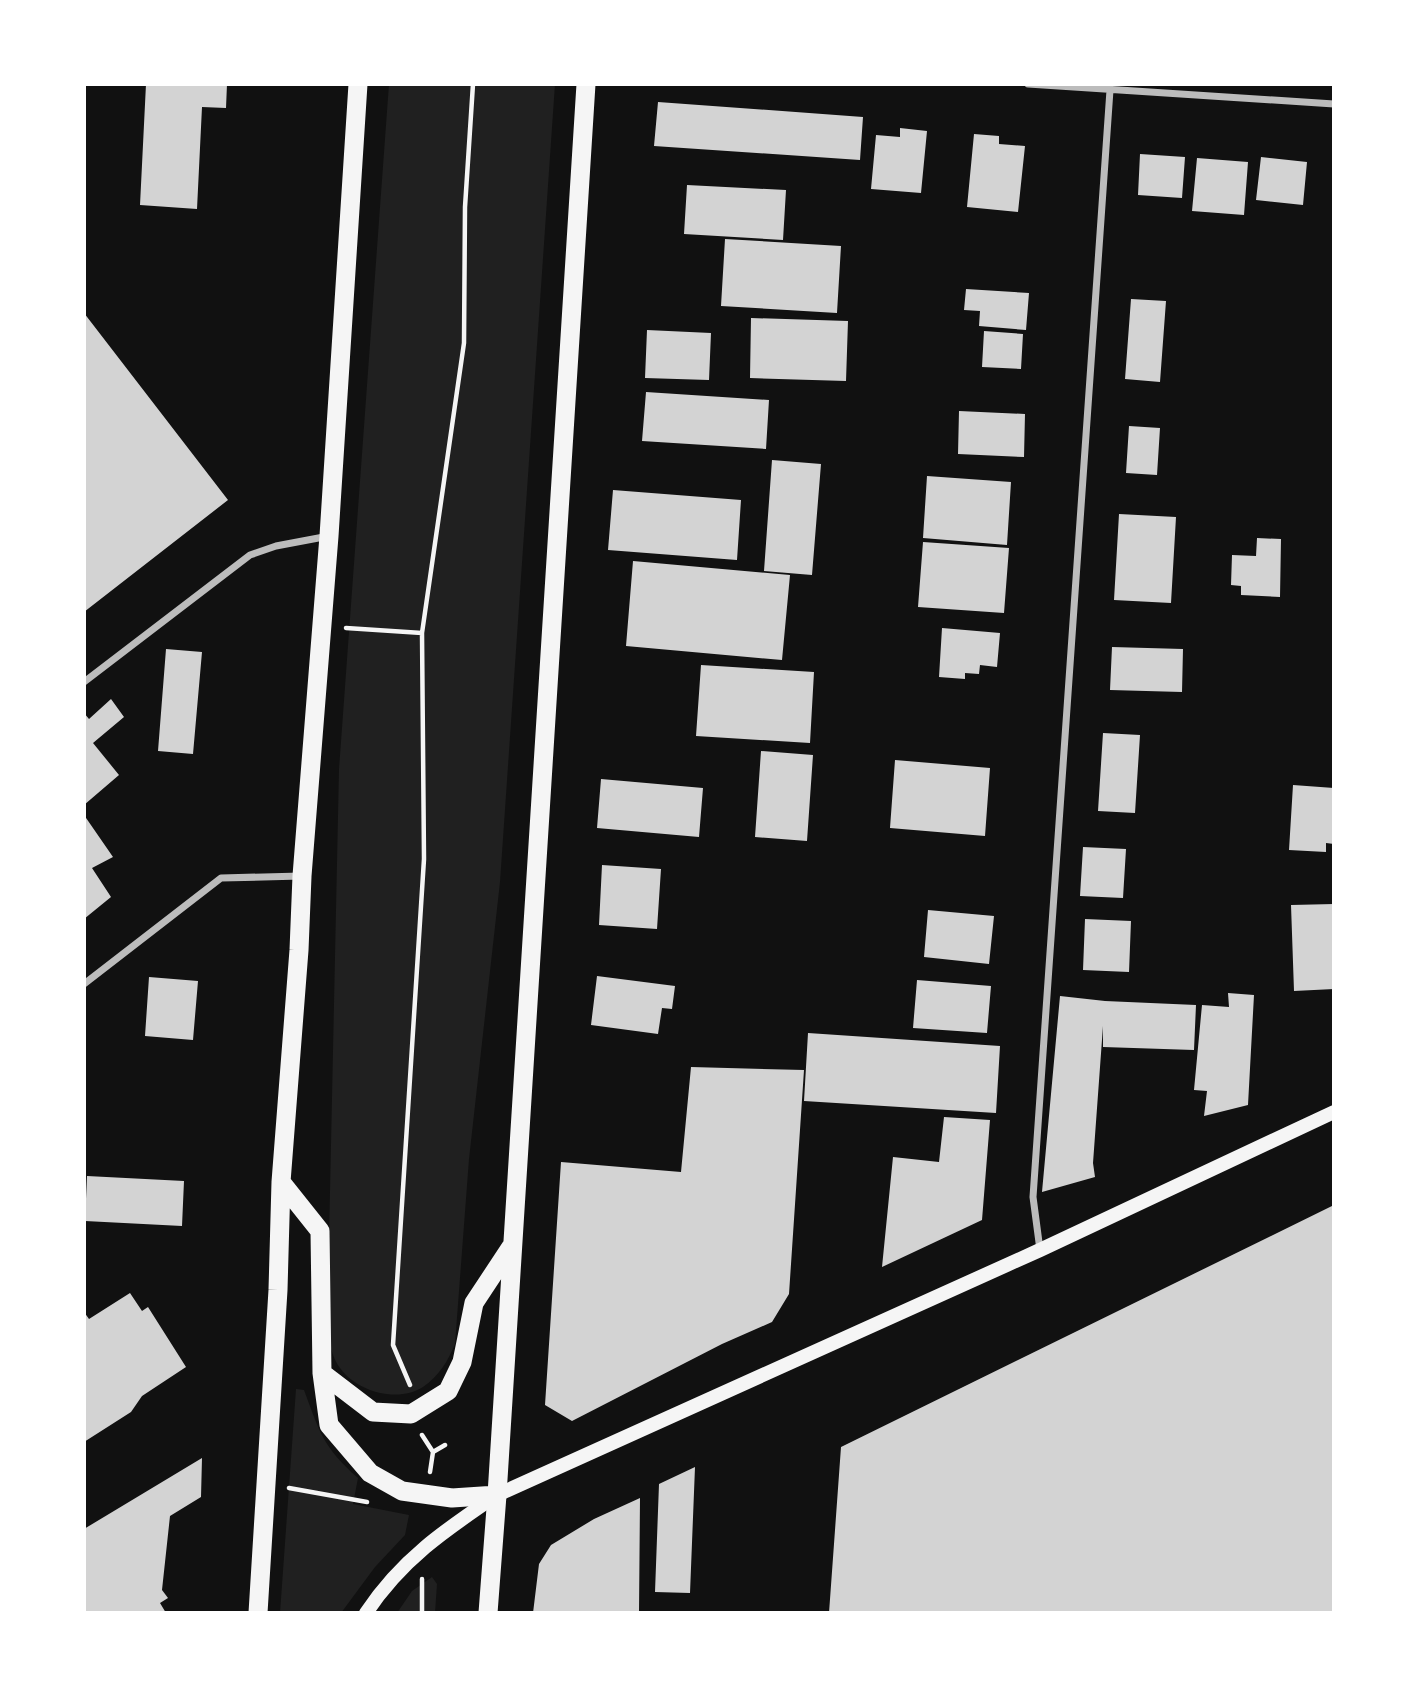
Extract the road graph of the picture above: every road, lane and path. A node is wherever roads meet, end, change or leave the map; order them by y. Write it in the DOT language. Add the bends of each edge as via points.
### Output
graph roads {
  1 [pos="358,84"];
  2 [pos="473,84"];
  3 [pos="586,84"];
  4 [pos="1028,84"];
  5 [pos="1110,90"];
  6 [pos="1334,104"];
  7 [pos="329,536"];
  8 [pos="345,628"];
  9 [pos="422,633"];
  10 [pos="84,681"];
  11 [pos="302,876"];
  12 [pos="84,984"];
  13 [pos="1334,1112"];
  14 [pos="281,1181"];
  15 [pos="511,1246"];
  16 [pos="1040,1250"];
  17 [pos="322,1373"];
  18 [pos="412,1389"];
  19 [pos="420,1432"];
  20 [pos="445,1445"];
  21 [pos="433,1452"];
  22 [pos="430,1473"];
  23 [pos="285,1488"];
  24 [pos="497,1494"];
  25 [pos="368,1503"];
  26 [pos="422,1578"];
  27 [pos="258,1613"];
  28 [pos="366,1613"];
  29 [pos="422,1613"];
  30 [pos="488,1613"];
  1 -- 7 [label="highway"];
  2 -- 9 [label="path" via="465,207 464,342"];
  3 -- 15 [label="highway"];
  4 -- 5 [label="street"];
  5 -- 6 [label="street"];
  5 -- 16 [label="street" via="1034,1197"];
  7 -- 10 [label="street" via="250,555"];
  7 -- 11 [label="highway"];
  8 -- 9 [label="path"];
  9 -- 18 [label="path" via="424,859 393,1345"];
  11 -- 12 [label="street" via="221,878"];
  11 -- 14 [label="highway"];
  13 -- 16 [label="main road"];
  14 -- 17 [label="highway" via="320,1231"];
  14 -- 27 [label="highway"];
  15 -- 17 [label="highway" via="474,1303 463,1362 448,1391 411,1414 373,1412"];
  15 -- 24 [label="highway"];
  16 -- 24 [label="main road"];
  17 -- 24 [label="highway" via="329,1425 370,1473 402,1491 452,1498"];
  19 -- 21 [label="path"];
  20 -- 21 [label="path"];
  21 -- 22 [label="path"];
  23 -- 25 [label="path"];
  24 -- 28 [label="main road" via="417,1553 384,1586"];
  24 -- 30 [label="highway"];
  26 -- 29 [label="path"];
}
